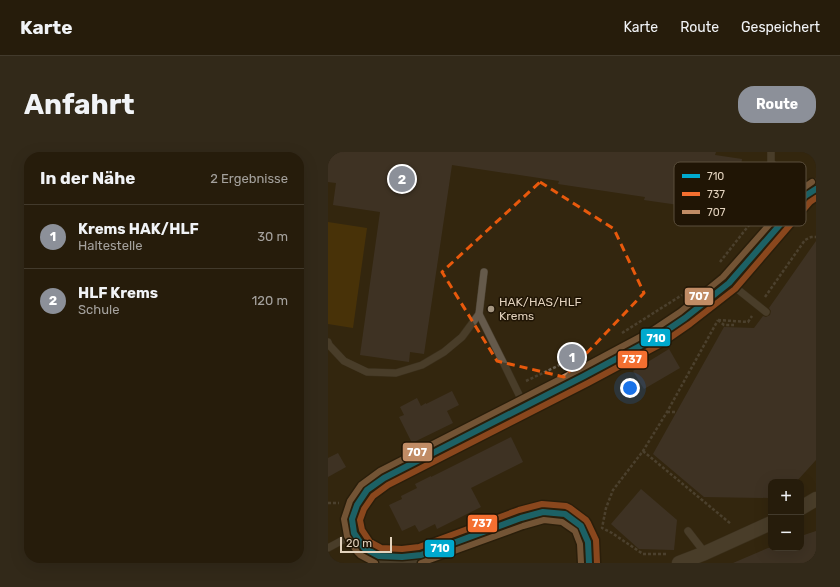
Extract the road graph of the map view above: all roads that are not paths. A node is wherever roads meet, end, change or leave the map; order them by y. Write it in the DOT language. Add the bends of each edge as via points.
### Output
graph roads {
  1 [pos="780,226"];
  2 [pos="484,272"];
  3 [pos="729,283"];
  4 [pos="766,312"];
  5 [pos="479,314"];
  6 [pos="328,342"];
  7 [pos="525,407"];
  8 [pos="816,499"];
  9 [pos="804,506"];
  10 [pos="768,524"];
  11 [pos="688,531"];
  12 [pos="354,534"];
  13 [pos="328,548"];
  14 [pos="705,553"];
  15 [pos="589,563"];
  16 [pos="679,563"];
  1 -- 3 [label="street"];
  2 -- 5 [label="lane"];
  3 -- 4 [label="lane"];
  3 -- 7 [label="street" via="657,337"];
  5 -- 6 [label="lane" via="462,337 444,352 422,365 396,372 367,372 344,361"];
  5 -- 7 [label="lane"];
  7 -- 12 [label="street" via="384,478 367,490 356,505 352,519"];
  8 -- 9 [label="street"];
  10 -- 14 [label="street"];
  11 -- 14 [label="lane"];
  12 -- 13 [label="lane"];
  12 -- 15 [label="street" via="364,548 379,556 402,557 421,554 543,512 566,514 581,526 588,542"];
  14 -- 16 [label="street"];
}
